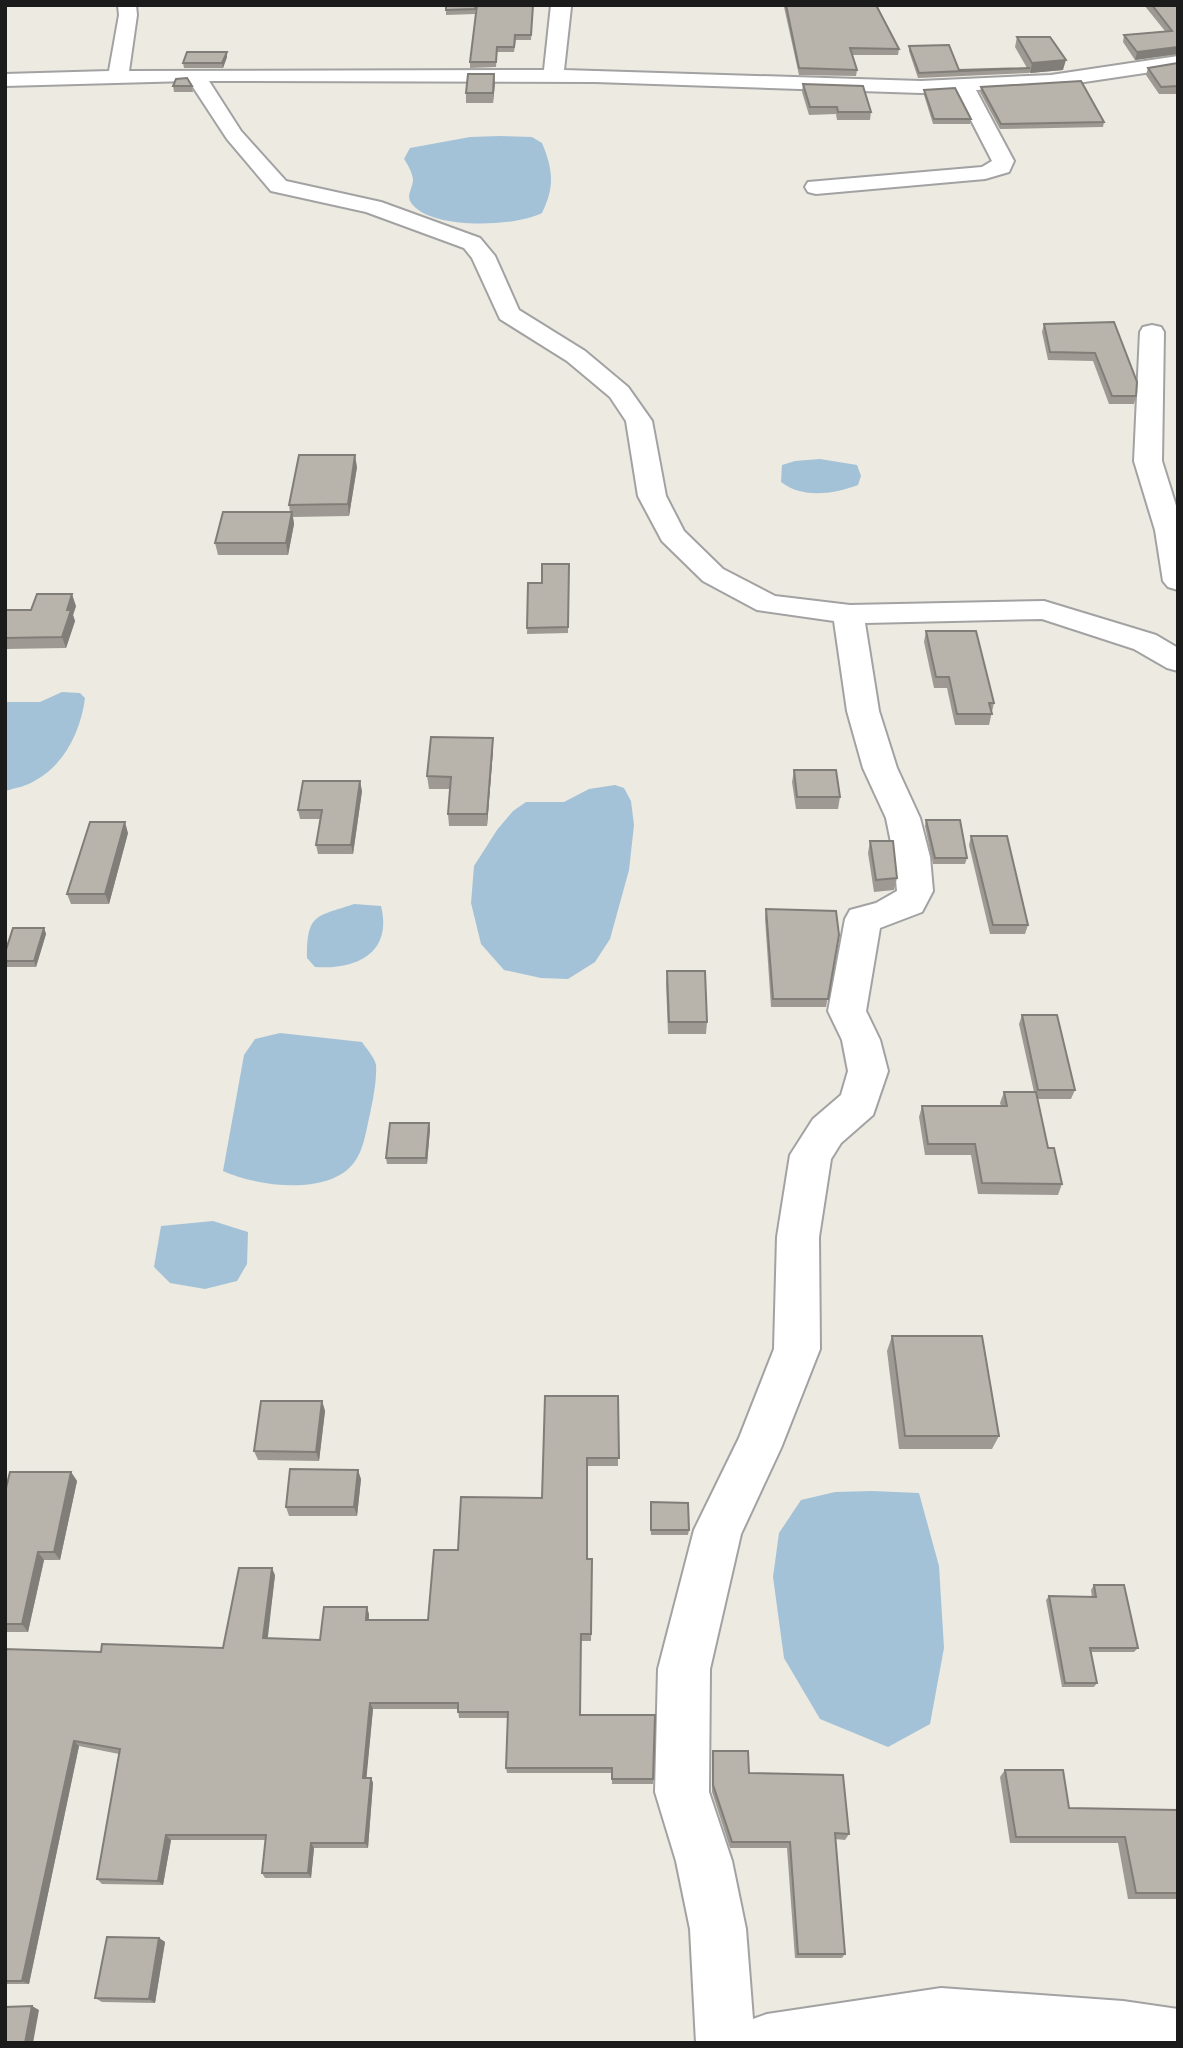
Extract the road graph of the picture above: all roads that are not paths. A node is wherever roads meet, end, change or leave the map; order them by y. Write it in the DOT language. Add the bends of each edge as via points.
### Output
graph roads {
  1 [pos="127,5"];
  2 [pos="560,5"];
  3 [pos="1178,62"];
  4 [pos="196,75"];
  5 [pos="118,76"];
  6 [pos="553,77"];
  7 [pos="5,80"];
  8 [pos="963,85"];
  9 [pos="816,187"];
  10 [pos="1152,332"];
  11 [pos="1178,581"];
  12 [pos="850,614"];
  13 [pos="1178,626"];
  14 [pos="1174,659"];
  15 [pos="1178,2038"];
  16 [pos="724,2043"];
  17 [pos="767,2043"];
  1 -- 5 [label="street"];
  2 -- 6 [label="street"];
  3 -- 8 [label="street" via="1051,81"];
  4 -- 5 [label="street"];
  4 -- 6 [label="street"];
  4 -- 12 [label="street" via="234,135 279,186 373,207 472,243 483,256 509,314 576,356 619,392 639,421 652,496 672,535 713,575 768,604"];
  5 -- 7 [label="street"];
  6 -- 8 [label="street"];
  8 -- 9 [label="street" via="1002,167 985,173"];
  10 -- 11 [label="street" via="1148,461 1169,530"];
  12 -- 14 [label="street" via="1044,611 1145,642"];
  12 -- 16 [label="street" via="863,711 880,768 903,818 915,891 909,903 863,919 847,1011 861,1040 868,1071 859,1104 827,1131 810,1155 798,1237 797,1349 758,1448 718,1530 684,1669 682,1792 704,1861 718,1928"];
  13 -- 14 [label="street"];
  15 -- 17 [label="street" via="942,2017"];
}
